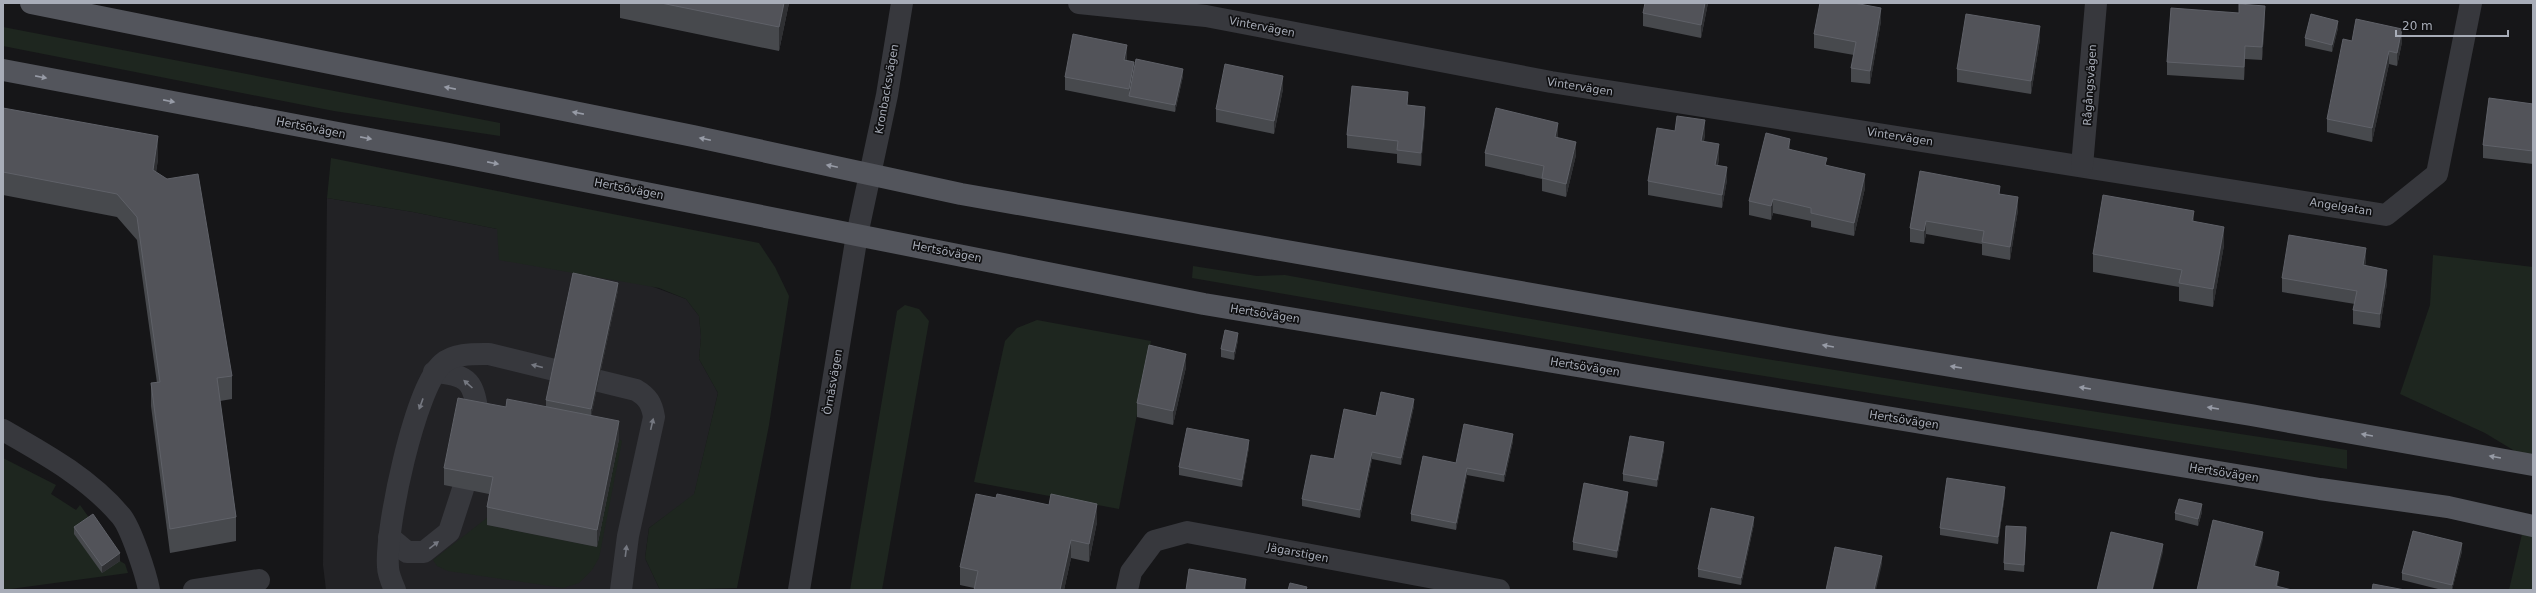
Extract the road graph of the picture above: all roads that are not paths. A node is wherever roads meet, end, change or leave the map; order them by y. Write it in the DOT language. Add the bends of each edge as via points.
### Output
graph roads {
  1 [pos="31,3"];
  2 [pos="902,3"];
  3 [pos="1079,3"];
  4 [pos="2096,3"];
  5 [pos="2471,3"];
  6 [pos="1208,10"];
  7 [pos="3,70"];
  8 [pos="2082,166"];
  9 [pos="870,174"];
  10 [pos="857,235"];
  11 [pos="434,372"];
  12 [pos="479,419"];
  13 [pos="3,430"];
  14 [pos="2533,465"];
  15 [pos="464,489"];
  16 [pos="2533,526"];
  17 [pos="389,537"];
  18 [pos="259,580"];
  19 [pos="149,590"];
  20 [pos="194,590"];
  21 [pos="395,590"];
  22 [pos="621,590"];
  23 [pos="799,590"];
  24 [pos="1127,590"];
  25 [pos="1494,590"];
  9 -- 1 [label="main road, one-way" via="204,36"];
  2 -- 9 [label="street, Kronbacksvägen"];
  3 -- 6 [label="street, Vintervägen"];
  4 -- 8 [label="street, Rågångsvägen"];
  5 -- 8 [label="street, Angelgatan" via="2437,174 2386,214"];
  6 -- 8 [label="street, Vintervägen" via="1551,82"];
  7 -- 10 [label="main road, Hertsövägen, one-way" via="456,155"];
  9 -- 10 [label="street, Örnäsvägen"];
  14 -- 9 [label="main road, one-way" via="2251,415 1829,346 961,194"];
  10 -- 16 [label="main road, Hertsövägen" via="1204,304 2320,489 2448,507"];
  10 -- 23 [label="street, Örnäsvägen"];
  12 -- 11 [label="street, one-way" via="473,388 456,373"];
  11 -- 17 [label="street, one-way" via="411,433"];
  22 -- 11 [label="street, one-way" via="628,536 654,417 652,406 645,396 636,390 489,354 465,354 444,362"];
  13 -- 19 [label="street" via="56,461 84,481 122,517 146,574"];
  17 -- 15 [label="street, one-way" via="407,552 424,552 449,532"];
  17 -- 21 [label="street" via="388,568"];
  18 -- 20 [label="street"];
  24 -- 25 [label="street, Jägarstigen" via="1131,572 1154,541 1186,532"];
}
